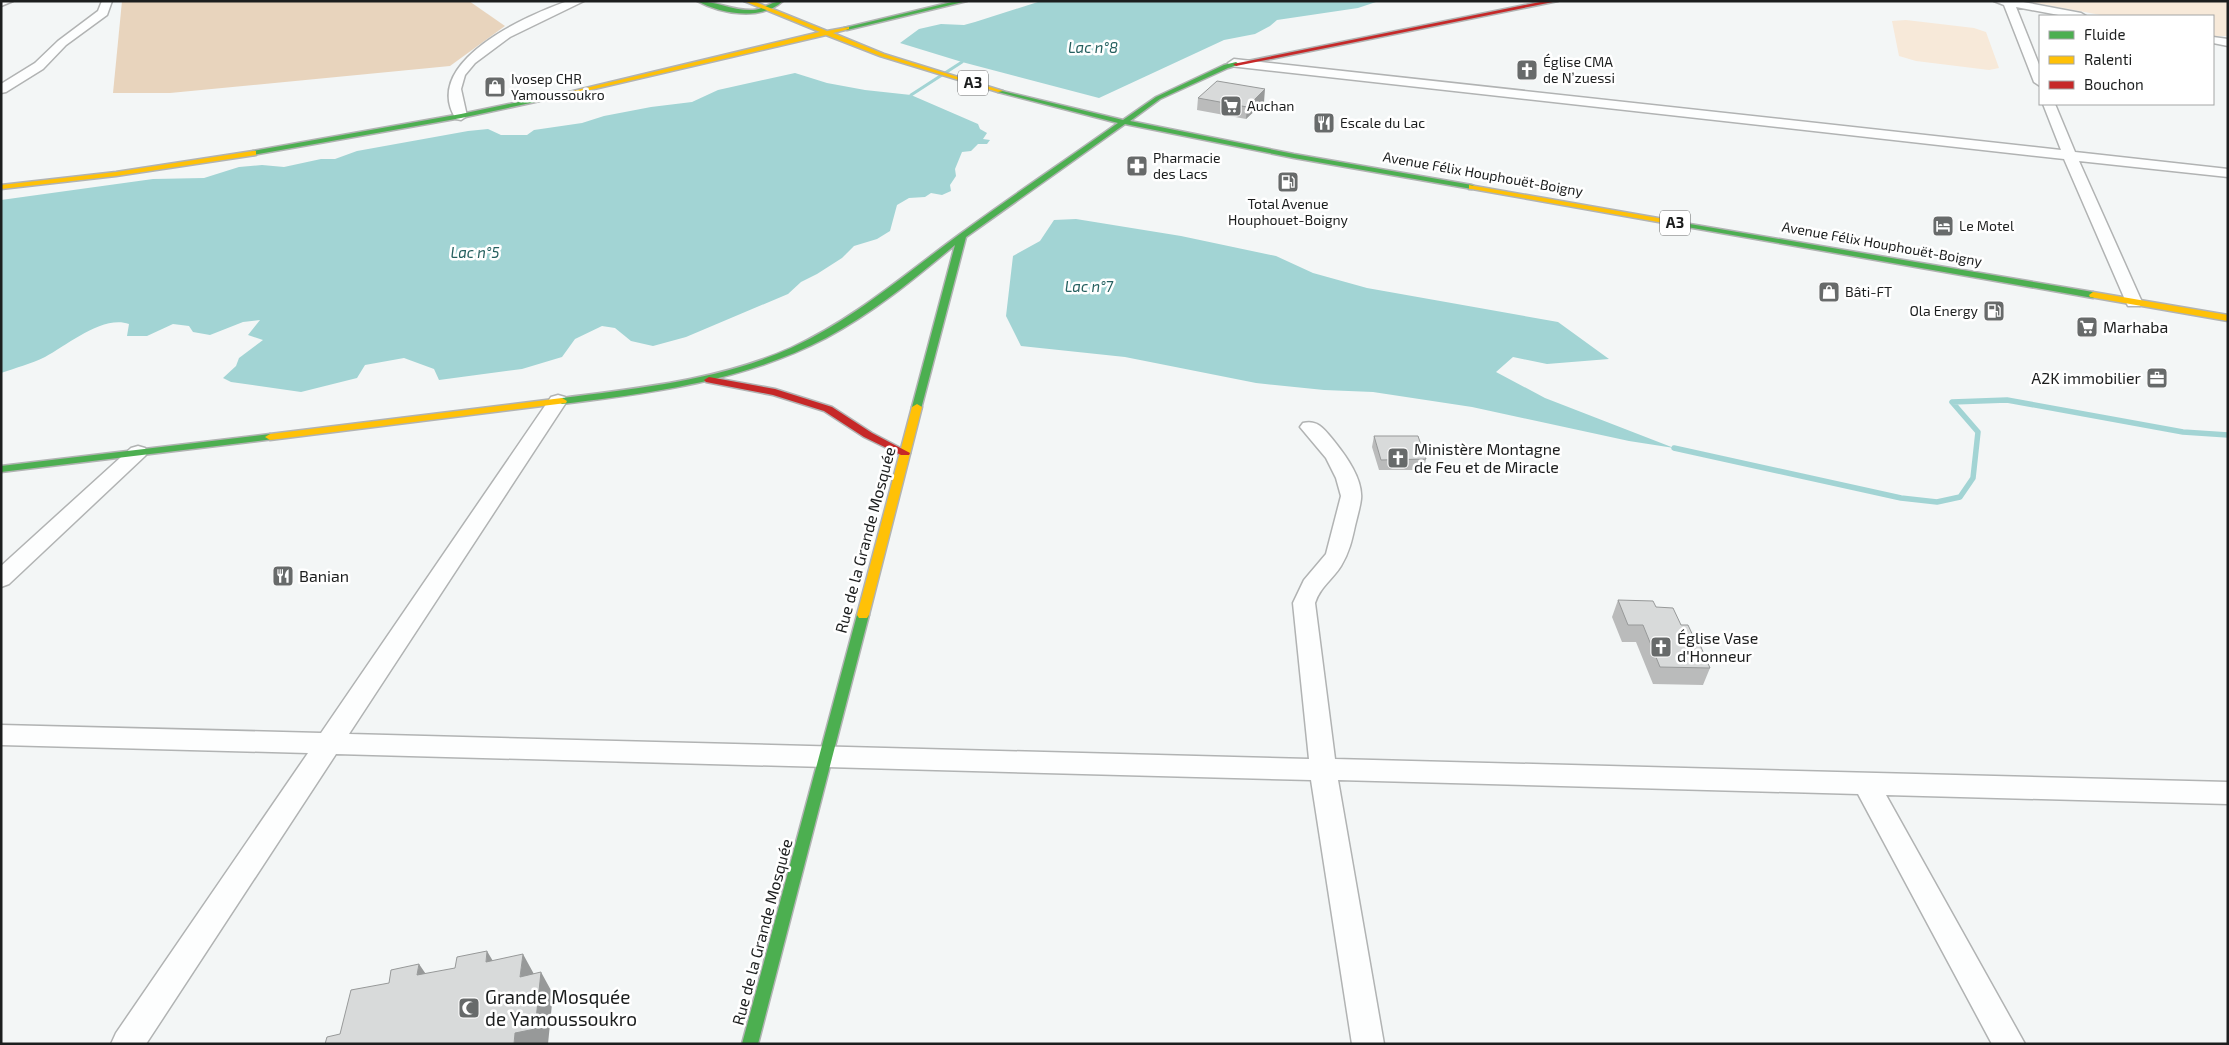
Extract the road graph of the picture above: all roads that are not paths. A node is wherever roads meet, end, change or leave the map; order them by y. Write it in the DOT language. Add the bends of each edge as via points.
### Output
graph roads {
  1 [pos="8,1"];
  2 [pos="107,1"];
  3 [pos="700,1"];
  4 [pos="747,1"];
  5 [pos="780,1"];
  6 [pos="964,1"];
  7 [pos="1555,1"];
  8 [pos="573,2"];
  9 [pos="2004,2"];
  10 [pos="1,3"];
  11 [pos="769,11"];
  12 [pos="2076,15"];
  13 [pos="825,34"];
  14 [pos="2214,40"];
  15 [pos="2228,43"];
  16 [pos="1234,63"];
  17 [pos="2039,80"];
  18 [pos="2,89"];
  19 [pos="2049,105"];
  20 [pos="461,116"];
  21 [pos="1123,122"];
  22 [pos="2070,156"];
  23 [pos="2228,173"];
  24 [pos="1,181"];
  25 [pos="48,183"];
  26 [pos="1,187"];
  27 [pos="962,236"];
  28 [pos="2134,302"];
  29 [pos="2228,318"];
  30 [pos="705,379"];
  31 [pos="558,401"];
  32 [pos="1310,427"];
  33 [pos="138,452"];
  34 [pos="905,453"];
  35 [pos="1,469"];
  36 [pos="1,579"];
  37 [pos="1,735"];
  38 [pos="328,744"];
  39 [pos="825,756"];
  40 [pos="1323,770"];
  41 [pos="1866,784"];
  42 [pos="2228,793"];
  43 [pos="127,1044"];
  44 [pos="750,1044"];
  45 [pos="1368,1044"];
  46 [pos="2009,1044"];
  1 -- 10 [label="street"];
  2 -- 18 [label="street" via="103,13 62,43 39,66"];
  3 -- 11 [label="main road" via="731,10"];
  4 -- 11 [label="main road, Avenue Félix Houphouët-Boigny / A3"];
  5 -- 11 [label="main road"];
  6 -- 13 [label="main road"];
  7 -- 16 [label="main road"];
  8 -- 20 [label="street" via="508,33 476,56 464,69 455,90"];
  9 -- 12 [label="street"];
  9 -- 17 [label="street"];
  11 -- 13 [label="main road, Avenue Félix Houphouët-Boigny / A3"];
  13 -- 20 [label="main road"];
  13 -- 21 [label="main road, Avenue Félix Houphouët-Boigny / A3" via="917,67"];
  14 -- 15 [label="street"];
  16 -- 21 [label="main road" via="1158,98"];
  16 -- 22 [label="street"];
  19 -- 22 [label="street"];
  20 -- 25 [label="main road"];
  21 -- 27 [label="main road"];
  21 -- 28 [label="main road, Avenue Félix Houphouët-Boigny / A3" via="1436,181"];
  22 -- 23 [label="street"];
  22 -- 28 [label="street"];
  24 -- 25 [label="street"];
  25 -- 26 [label="main road"];
  27 -- 30 [label="main road" via="903,283 833,330 802,347"];
  27 -- 34 [label="main road, Rue de la Grande Mosquée"];
  28 -- 29 [label="main road, Avenue Félix Houphouët-Boigny / A3"];
  30 -- 31 [label="main road"];
  30 -- 34 [label="main road" via="775,392 828,409 868,435"];
  31 -- 33 [label="main road"];
  31 -- 38 [label="street"];
  32 -- 40 [label="street" via="1331,450 1351,495 1339,547 1332,563 1306,592 1304,603"];
  33 -- 35 [label="main road"];
  33 -- 36 [label="street"];
  34 -- 39 [label="main road, Rue de la Grande Mosquée"];
  37 -- 38 [label="street"];
  38 -- 39 [label="street"];
  38 -- 43 [label="street"];
  39 -- 40 [label="street"];
  39 -- 44 [label="main road, Rue de la Grande Mosquée"];
  40 -- 41 [label="street"];
  40 -- 45 [label="street"];
  41 -- 42 [label="street"];
  41 -- 46 [label="street"];
}
